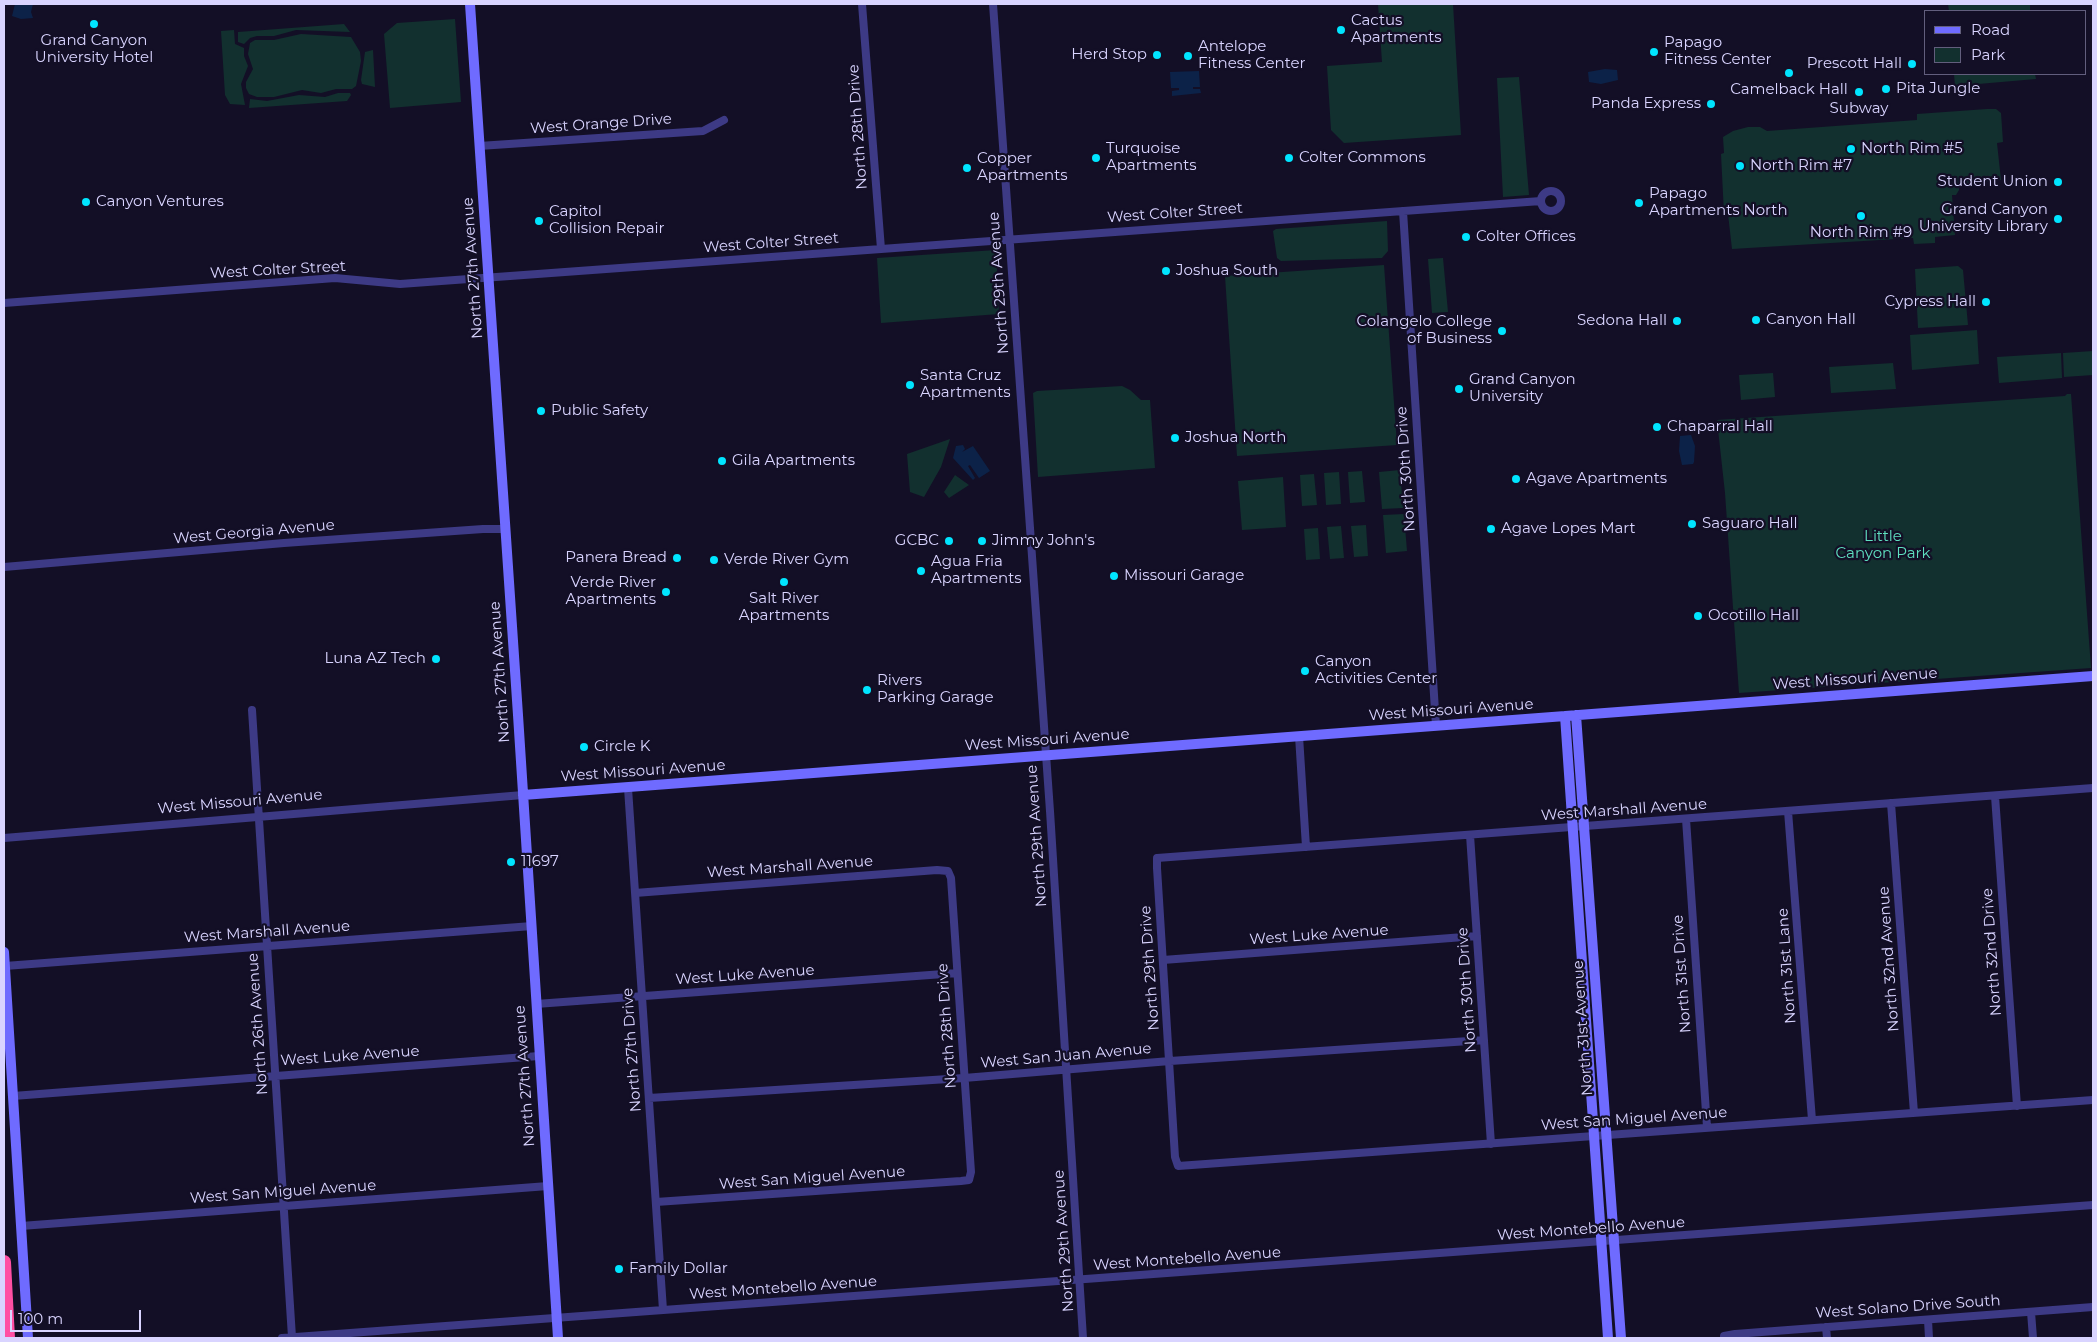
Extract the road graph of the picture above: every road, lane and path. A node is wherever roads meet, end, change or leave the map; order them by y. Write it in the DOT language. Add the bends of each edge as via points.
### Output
graph roads {
  1 [pos="470,4"];
  2 [pos="862,4"];
  3 [pos="994,4"];
  4 [pos="724,120"];
  5 [pos="479,146"];
  6 [pos="1541,201"];
  7 [pos="1402,211"];
  8 [pos="1010,240"];
  9 [pos="881,249"];
  10 [pos="489,278"];
  11 [pos="4,303"];
  12 [pos="506,529"];
  13 [pos="4,567"];
  14 [pos="2093,676"];
  15 [pos="2093,684"];
  16 [pos="252,710"];
  17 [pos="1576,715"];
  18 [pos="1565,716"];
  19 [pos="1436,726"];
  20 [pos="1299,736"];
  21 [pos="1046,756"];
  22 [pos="628,788"];
  23 [pos="2093,788"];
  24 [pos="523,796"];
  25 [pos="1995,796"];
  26 [pos="1891,803"];
  27 [pos="1788,811"];
  28 [pos="259,816"];
  29 [pos="1686,819"];
  30 [pos="1584,826"];
  31 [pos="1573,827"];
  32 [pos="1470,835"];
  33 [pos="4,838"];
  34 [pos="1306,847"];
  35 [pos="1157,858"];
  36 [pos="948,871"];
  37 [pos="635,893"];
  38 [pos="532,926"];
  39 [pos="1477,936"];
  40 [pos="267,946"];
  41 [pos="4,952"];
  42 [pos="1163,960"];
  43 [pos="5,966"];
  44 [pos="957,972"];
  45 [pos="1596,989"];
  46 [pos="1584,990"];
  47 [pos="643,996"];
  48 [pos="536,1004"];
  49 [pos="1484,1040"];
  50 [pos="539,1056"];
  51 [pos="1170,1061"];
  52 [pos="1066,1070"];
  53 [pos="275,1076"];
  54 [pos="964,1078"];
  55 [pos="13,1096"];
  56 [pos="649,1098"];
  57 [pos="2093,1100"];
  58 [pos="2017,1106"];
  59 [pos="1914,1113"];
  60 [pos="1812,1120"];
  61 [pos="1707,1127"];
  62 [pos="1606,1135"];
  63 [pos="1593,1136"];
  64 [pos="1491,1144"];
  65 [pos="1178,1166"];
  66 [pos="969,1180"];
  67 [pos="548,1186"];
  68 [pos="656,1202"];
  69 [pos="283,1205"];
  70 [pos="2093,1205"];
  71 [pos="21,1226"];
  72 [pos="1614,1241"];
  73 [pos="1601,1242"];
  74 [pos="4,1262"];
  75 [pos="1080,1280"];
  76 [pos="2093,1307"];
  77 [pos="663,1310"];
  78 [pos="2032,1312"];
  79 [pos="557,1318"];
  80 [pos="1928,1320"];
  81 [pos="1826,1327"];
  82 [pos="292,1337"];
  83 [pos="1724,1337"];
  84 [pos="8,1338"];
  85 [pos="28,1338"];
  86 [pos="282,1338"];
  87 [pos="558,1338"];
  88 [pos="1083,1338"];
  89 [pos="1608,1338"];
  90 [pos="1621,1338"];
  91 [pos="1826,1338"];
  92 [pos="1929,1338"];
  93 [pos="2034,1338"];
  1 -- 5 [label="street, North 27th Avenue"];
  2 -- 9 [label="street, North 28th Drive"];
  3 -- 8 [label="street, North 29th Avenue"];
  4 -- 5 [label="street, West Orange Drive" via="703,131"];
  5 -- 10 [label="street, North 27th Avenue"];
  6 -- 7 [label="street, West Colter Street"];
  7 -- 8 [label="street, West Colter Street"];
  7 -- 19 [label="street, North 30th Drive"];
  8 -- 9 [label="street, West Colter Street"];
  8 -- 21 [label="street, North 29th Avenue"];
  9 -- 10 [label="street, West Colter Street"];
  10 -- 11 [label="street, West Colter Street" via="400,284 335,278"];
  10 -- 12 [label="street, North 27th Avenue"];
  12 -- 13 [label="street, West Georgia Avenue" via="297,542"];
  12 -- 24 [label="street, North 27th Avenue"];
  14 -- 15 [label="street"];
  14 -- 17 [label="street, West Missouri Avenue"];
  16 -- 28 [label="street, North 26th Avenue"];
  17 -- 18 [label="street, West Missouri Avenue"];
  17 -- 30 [label="street, North 31st Avenue"];
  18 -- 19 [label="street, West Missouri Avenue"];
  18 -- 31 [label="street, North 31st Avenue"];
  19 -- 20 [label="street, West Missouri Avenue"];
  20 -- 21 [label="street, West Missouri Avenue"];
  20 -- 34 [label="street"];
  21 -- 22 [label="street, West Missouri Avenue"];
  21 -- 52 [label="street, North 29th Avenue"];
  22 -- 24 [label="street, West Missouri Avenue"];
  22 -- 37 [label="street, North 27th Drive"];
  23 -- 25 [label="street, West Marshall Avenue"];
  24 -- 28 [label="street, West Missouri Avenue"];
  24 -- 38 [label="street, North 27th Avenue"];
  25 -- 26 [label="street, West Marshall Avenue"];
  25 -- 58 [label="street, North 32nd Drive"];
  26 -- 27 [label="street, West Marshall Avenue"];
  26 -- 59 [label="street, North 32nd Avenue"];
  27 -- 29 [label="street, West Marshall Avenue"];
  27 -- 60 [label="street, North 31st Lane"];
  28 -- 33 [label="street, West Missouri Avenue"];
  28 -- 40 [label="street, North 26th Avenue"];
  29 -- 30 [label="street, West Marshall Avenue"];
  29 -- 61 [label="street, North 31st Drive"];
  30 -- 31 [label="street, West Marshall Avenue"];
  30 -- 45 [label="street, North 31st Avenue"];
  31 -- 32 [label="street, West Marshall Avenue"];
  31 -- 46 [label="street, North 31st Avenue"];
  32 -- 34 [label="street, West Marshall Avenue"];
  32 -- 39 [label="street, North 30th Drive"];
  34 -- 35 [label="street, West Marshall Avenue"];
  35 -- 42 [label="street, North 29th Drive"];
  36 -- 37 [label="street, West Marshall Avenue"];
  36 -- 44 [label="street, North 28th Drive"];
  37 -- 47 [label="street, North 27th Drive"];
  38 -- 40 [label="street, West Marshall Avenue"];
  38 -- 48 [label="street, North 27th Avenue"];
  39 -- 42 [label="street, West Luke Avenue"];
  39 -- 49 [label="street, North 30th Drive"];
  40 -- 43 [label="street, West Marshall Avenue"];
  40 -- 53 [label="street, North 26th Avenue"];
  41 -- 43 [label="street"];
  42 -- 51 [label="street, North 29th Drive"];
  43 -- 55 [label="street"];
  44 -- 47 [label="street, West Luke Avenue"];
  44 -- 54 [label="street, North 28th Drive"];
  45 -- 46 [label="street"];
  45 -- 62 [label="street, North 31st Avenue"];
  46 -- 63 [label="street, North 31st Avenue"];
  47 -- 48 [label="street, West Luke Avenue"];
  47 -- 56 [label="street, North 27th Drive"];
  48 -- 50 [label="street, North 27th Avenue"];
  49 -- 51 [label="street, West San Juan Avenue"];
  49 -- 64 [label="street, North 30th Drive"];
  50 -- 53 [label="street, West Luke Avenue"];
  50 -- 67 [label="street, North 27th Avenue"];
  51 -- 52 [label="street, West San Juan Avenue"];
  51 -- 65 [label="street, North 29th Drive"];
  52 -- 54 [label="street, West San Juan Avenue"];
  52 -- 75 [label="street, North 29th Avenue"];
  53 -- 55 [label="street, West Luke Avenue"];
  53 -- 69 [label="street, North 26th Avenue"];
  54 -- 56 [label="street, West San Juan Avenue"];
  54 -- 66 [label="street, North 28th Drive"];
  55 -- 71 [label="street"];
  56 -- 68 [label="street, North 27th Drive"];
  57 -- 58 [label="street, West San Miguel Avenue"];
  58 -- 59 [label="street, West San Miguel Avenue"];
  59 -- 60 [label="street, West San Miguel Avenue"];
  60 -- 61 [label="street, West San Miguel Avenue"];
  61 -- 62 [label="street, West San Miguel Avenue"];
  62 -- 63 [label="street, West San Miguel Avenue"];
  62 -- 72 [label="street, North 31st Avenue"];
  63 -- 64 [label="street, West San Miguel Avenue"];
  63 -- 73 [label="street, North 31st Avenue"];
  64 -- 65 [label="street, West San Miguel Avenue"];
  66 -- 68 [label="street, West San Miguel Avenue"];
  67 -- 69 [label="street, West San Miguel Avenue"];
  67 -- 79 [label="street, North 27th Avenue"];
  68 -- 77 [label="street, North 27th Drive"];
  69 -- 71 [label="street, West San Miguel Avenue"];
  69 -- 82 [label="street, North 26th Avenue"];
  70 -- 72 [label="street, West Montebello Avenue"];
  71 -- 85 [label="street"];
  72 -- 73 [label="street, West Montebello Avenue"];
  72 -- 90 [label="street, North 31st Avenue"];
  73 -- 75 [label="street, West Montebello Avenue"];
  73 -- 89 [label="street, North 31st Avenue"];
  74 -- 84 [label="highway"];
  75 -- 77 [label="street, West Montebello Avenue"];
  75 -- 88 [label="street, North 29th Avenue"];
  76 -- 78 [label="street, West Solano Drive South"];
  77 -- 79 [label="street, West Montebello Avenue"];
  78 -- 80 [label="street, West Solano Drive South"];
  78 -- 93 [label="street"];
  79 -- 82 [label="street, West Montebello Avenue"];
  79 -- 87 [label="street, North 27th Avenue"];
  80 -- 81 [label="street, West Solano Drive South"];
  80 -- 92 [label="street"];
  81 -- 83 [label="street, West Solano Drive South"];
  81 -- 91 [label="street"];
  82 -- 86 [label="street, West Montebello Avenue"];
}
